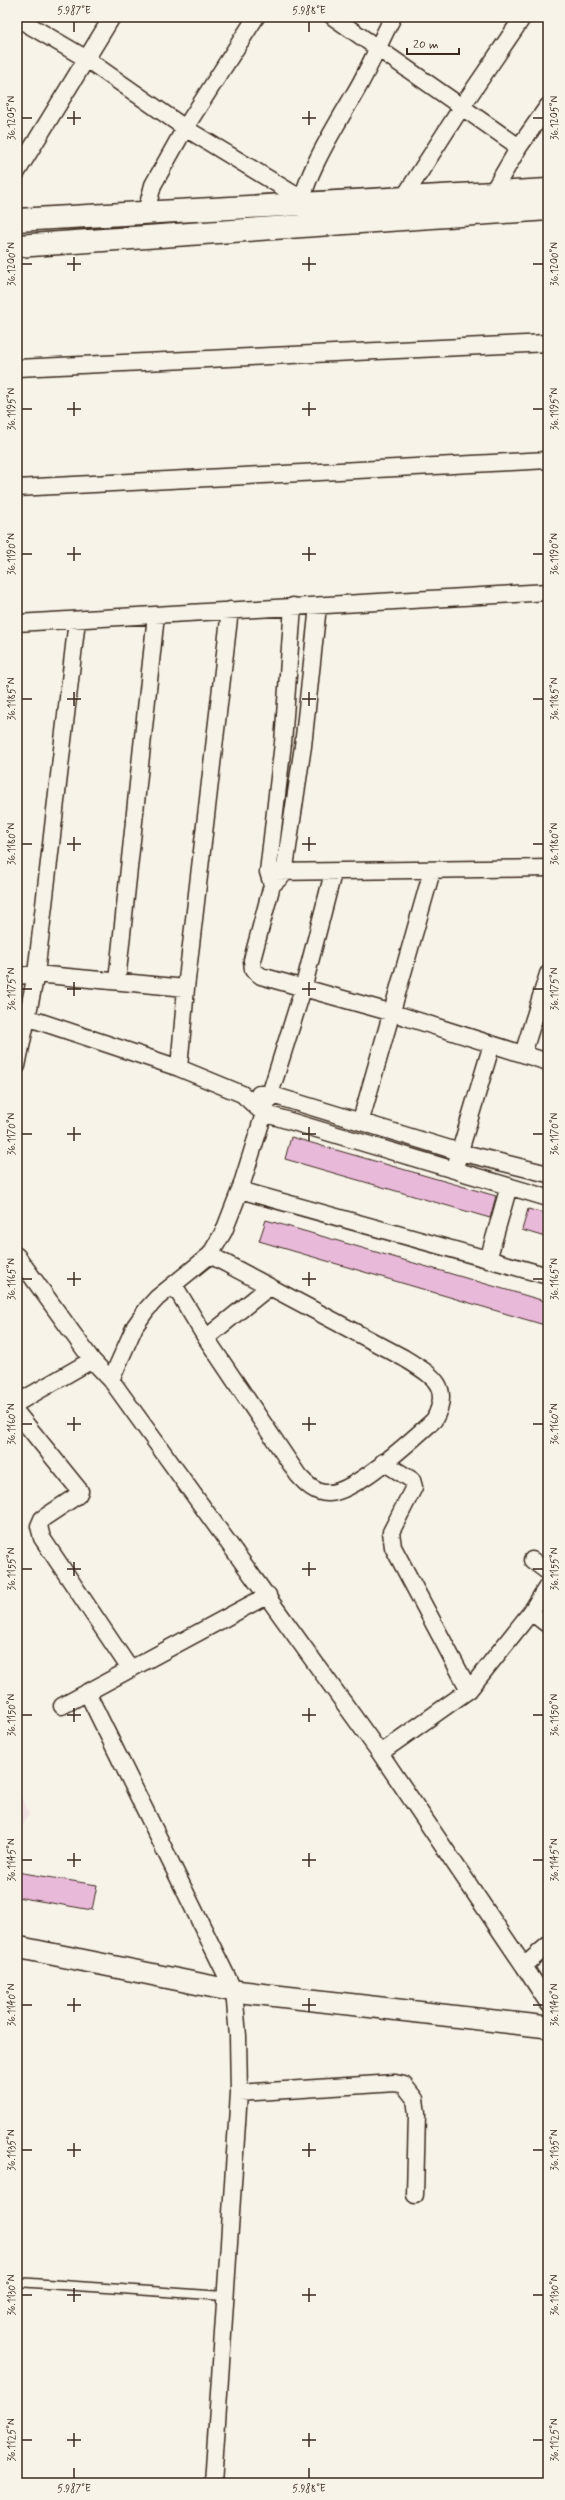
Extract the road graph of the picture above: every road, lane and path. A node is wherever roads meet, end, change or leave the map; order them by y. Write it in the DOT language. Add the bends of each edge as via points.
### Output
graph roads {
  1 [pos="112,17"];
  2 [pos="256,17"];
  3 [pos="333,17"];
  4 [pos="393,17"];
  5 [pos="523,17"];
  6 [pos="17,18"];
  7 [pos="377,48"];
  8 [pos="85,58"];
  9 [pos="548,106"];
  10 [pos="461,108"];
  11 [pos="185,128"];
  12 [pos="519,148"];
  13 [pos="18,169"];
  14 [pos="548,190"];
  15 [pos="492,193"];
  16 [pos="404,197"];
  17 [pos="302,201"];
  18 [pos="548,209"];
  19 [pos="146,212"];
  20 [pos="17,220"];
  21 [pos="298,225"];
  22 [pos="17,246"];
  23 [pos="548,343"];
  24 [pos="17,368"];
  25 [pos="548,460"];
  26 [pos="17,488"];
  27 [pos="548,592"];
  28 [pos="293,606"];
  29 [pos="318,606"];
  30 [pos="230,610"];
  31 [pos="156,615"];
  32 [pos="77,620"];
  33 [pos="17,623"];
  34 [pos="548,868"];
  35 [pos="432,871"];
  36 [pos="333,873"];
  37 [pos="284,874"];
  38 [pos="270,878"];
  39 [pos="36,974"];
  40 [pos="548,974"];
  41 [pos="17,976"];
  42 [pos="117,981"];
  43 [pos="186,988"];
  44 [pos="303,989"];
  45 [pos="393,1013"];
  46 [pos="22,1015"];
  47 [pos="492,1044"];
  48 [pos="523,1054"];
  49 [pos="548,1062"];
  50 [pos="17,1066"];
  51 [pos="179,1068"];
  52 [pos="242,1094"];
  53 [pos="269,1094"];
  54 [pos="263,1113"];
  55 [pos="361,1120"];
  56 [pos="460,1152"];
  57 [pos="454,1170"];
  58 [pos="548,1174"];
  59 [pos="509,1186"];
  60 [pos="240,1190"];
  61 [pos="547,1196"];
  62 [pos="210,1255"];
  63 [pos="17,1256"];
  64 [pos="488,1260"];
  65 [pos="548,1276"];
  66 [pos="174,1285"];
  67 [pos="269,1287"];
  68 [pos="206,1338"];
  69 [pos="92,1360"];
  70 [pos="111,1380"];
  71 [pos="17,1403"];
  72 [pos="17,1413"];
  73 [pos="383,1462"];
  74 [pos="532,1560"];
  75 [pos="548,1572"];
  76 [pos="548,1585"];
  77 [pos="268,1595"];
  78 [pos="531,1612"];
  79 [pos="548,1625"];
  80 [pos="130,1669"];
  81 [pos="469,1690"];
  82 [pos="87,1692"];
  83 [pos="62,1706"];
  84 [pos="380,1753"];
  85 [pos="548,1945"];
  86 [pos="17,1947"];
  87 [pos="524,1966"];
  88 [pos="234,1991"];
  89 [pos="548,2003"];
  90 [pos="548,2027"];
  91 [pos="239,2093"];
  92 [pos="415,2195"];
  93 [pos="17,2282"];
  94 [pos="224,2296"];
  95 [pos="213,2483"];
  1 -- 8 [label="street"];
  2 -- 11 [label="street"];
  3 -- 7 [label="street"];
  4 -- 7 [label="street"];
  5 -- 10 [label="street"];
  6 -- 8 [label="street"];
  7 -- 10 [label="street"];
  7 -- 17 [label="street" via="338,122"];
  8 -- 11 [label="street"];
  8 -- 13 [label="street"];
  9 -- 12 [label="street"];
  10 -- 12 [label="street"];
  10 -- 16 [label="street"];
  11 -- 17 [label="street"];
  11 -- 19 [label="street" via="153,185"];
  12 -- 15 [label="street"];
  14 -- 15 [label="main road"];
  15 -- 16 [label="main road"];
  16 -- 17 [label="main road"];
  17 -- 19 [label="main road"];
  17 -- 21 [label="street"];
  18 -- 21 [label="main road"];
  19 -- 20 [label="main road"];
  21 -- 22 [label="main road"];
  23 -- 24 [label="street"];
  25 -- 26 [label="street"];
  27 -- 29 [label="street"];
  28 -- 29 [label="street"];
  28 -- 30 [label="street"];
  28 -- 38 [label="street"];
  29 -- 37 [label="street" via="303,746"];
  30 -- 31 [label="street"];
  30 -- 43 [label="street"];
  31 -- 32 [label="street"];
  31 -- 42 [label="street"];
  32 -- 33 [label="street"];
  32 -- 39 [label="street"];
  34 -- 35 [label="street"];
  35 -- 36 [label="street"];
  35 -- 45 [label="street"];
  36 -- 37 [label="street"];
  36 -- 44 [label="street"];
  37 -- 38 [label="street"];
  38 -- 44 [label="street" via="253,970 261,976"];
  39 -- 41 [label="street"];
  39 -- 42 [label="street"];
  39 -- 46 [label="street"];
  40 -- 48 [label="street"];
  42 -- 43 [label="street"];
  43 -- 51 [label="street"];
  44 -- 45 [label="street"];
  44 -- 53 [label="street"];
  45 -- 47 [label="street"];
  45 -- 55 [label="street"];
  46 -- 50 [label="street"];
  46 -- 51 [label="street"];
  47 -- 48 [label="street"];
  47 -- 56 [label="street"];
  48 -- 49 [label="street"];
  51 -- 52 [label="street"];
  52 -- 53 [label="street"];
  52 -- 54 [label="street"];
  53 -- 54 [label="street"];
  53 -- 55 [label="street"];
  54 -- 57 [label="street"];
  54 -- 60 [label="street"];
  55 -- 56 [label="street"];
  56 -- 57 [label="street"];
  56 -- 58 [label="street"];
  57 -- 59 [label="street"];
  59 -- 61 [label="street"];
  59 -- 64 [label="street"];
  60 -- 62 [label="street" via="224,1231"];
  60 -- 64 [label="street"];
  62 -- 66 [label="street"];
  62 -- 67 [label="street"];
  63 -- 69 [label="street"];
  64 -- 65 [label="street"];
  66 -- 68 [label="street"];
  66 -- 70 [label="street" via="157,1298 135,1326"];
  67 -- 68 [label="street"];
  67 -- 73 [label="street" via="435,1377 440,1386 440,1408 434,1420"];
  68 -- 73 [label="street" via="306,1485 328,1493 338,1491 354,1484"];
  69 -- 70 [label="street"];
  69 -- 71 [label="street"];
  70 -- 77 [label="street"];
  72 -- 80 [label="street" via="80,1491 78,1495 42,1519 42,1538"];
  73 -- 81 [label="street" via="412,1480 414,1487 392,1532 393,1546"];
  74 -- 75 [label="street"];
  76 -- 78 [label="street"];
  77 -- 80 [label="street"];
  77 -- 84 [label="street"];
  78 -- 79 [label="street"];
  78 -- 81 [label="street"];
  80 -- 82 [label="street"];
  81 -- 84 [label="street"];
  82 -- 83 [label="street"];
  82 -- 88 [label="street"];
  84 -- 87 [label="street"];
  85 -- 87 [label="street"];
  86 -- 88 [label="street"];
  87 -- 89 [label="street"];
  88 -- 90 [label="street"];
  88 -- 91 [label="street"];
  91 -- 92 [label="street" via="395,2083 404,2085 415,2099 417,2114"];
  91 -- 94 [label="street"];
  93 -- 94 [label="lane"];
  94 -- 95 [label="street"];
}
